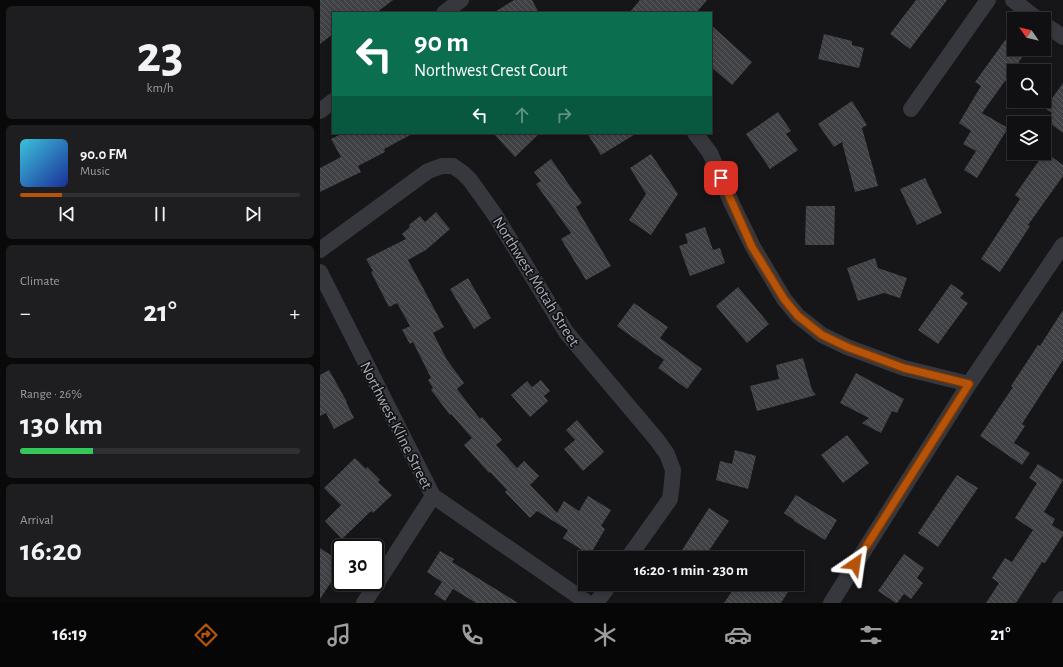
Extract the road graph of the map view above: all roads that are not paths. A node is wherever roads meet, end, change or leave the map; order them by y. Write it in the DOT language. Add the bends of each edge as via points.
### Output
graph roads {
  1 [pos="461,0"];
  2 [pos="988,0"];
  3 [pos="1012,0"];
  4 [pos="445,12"];
  5 [pos="1028,12"];
  6 [pos="1051,29"];
  7 [pos="1063,37"];
  8 [pos="332,102"];
  9 [pos="911,109"];
  10 [pos="320,111"];
  11 [pos="696,134"];
  12 [pos="1063,245"];
  13 [pos="320,250"];
  14 [pos="320,272"];
  15 [pos="969,384"];
  16 [pos="433,496"];
  17 [pos="633,551"];
  18 [pos="605,591"];
  19 [pos="1063,599"];
  20 [pos="364,603"];
  21 [pos="588,603"];
  22 [pos="596,603"];
  23 [pos="831,603"];
  24 [pos="1060,603"];
  1 -- 4 [label="street"];
  2 -- 9 [label="street"];
  3 -- 5 [label="street"];
  6 -- 7 [label="street"];
  8 -- 10 [label="street"];
  11 -- 15 [label="street" via="710,153 752,247 784,299 798,316 822,335 847,347 904,368"];
  12 -- 15 [label="street"];
  13 -- 17 [label="street, Northwest Motah Street" via="428,171 442,166 453,166 463,173 496,215 566,332 667,454 673,470 670,499"];
  14 -- 16 [label="street, Northwest Kline Street"];
  15 -- 23 [label="street"];
  16 -- 20 [label="street"];
  16 -- 21 [label="street, Northwest Kline Street"];
  18 -- 22 [label="street"];
  19 -- 24 [label="street"];
}
